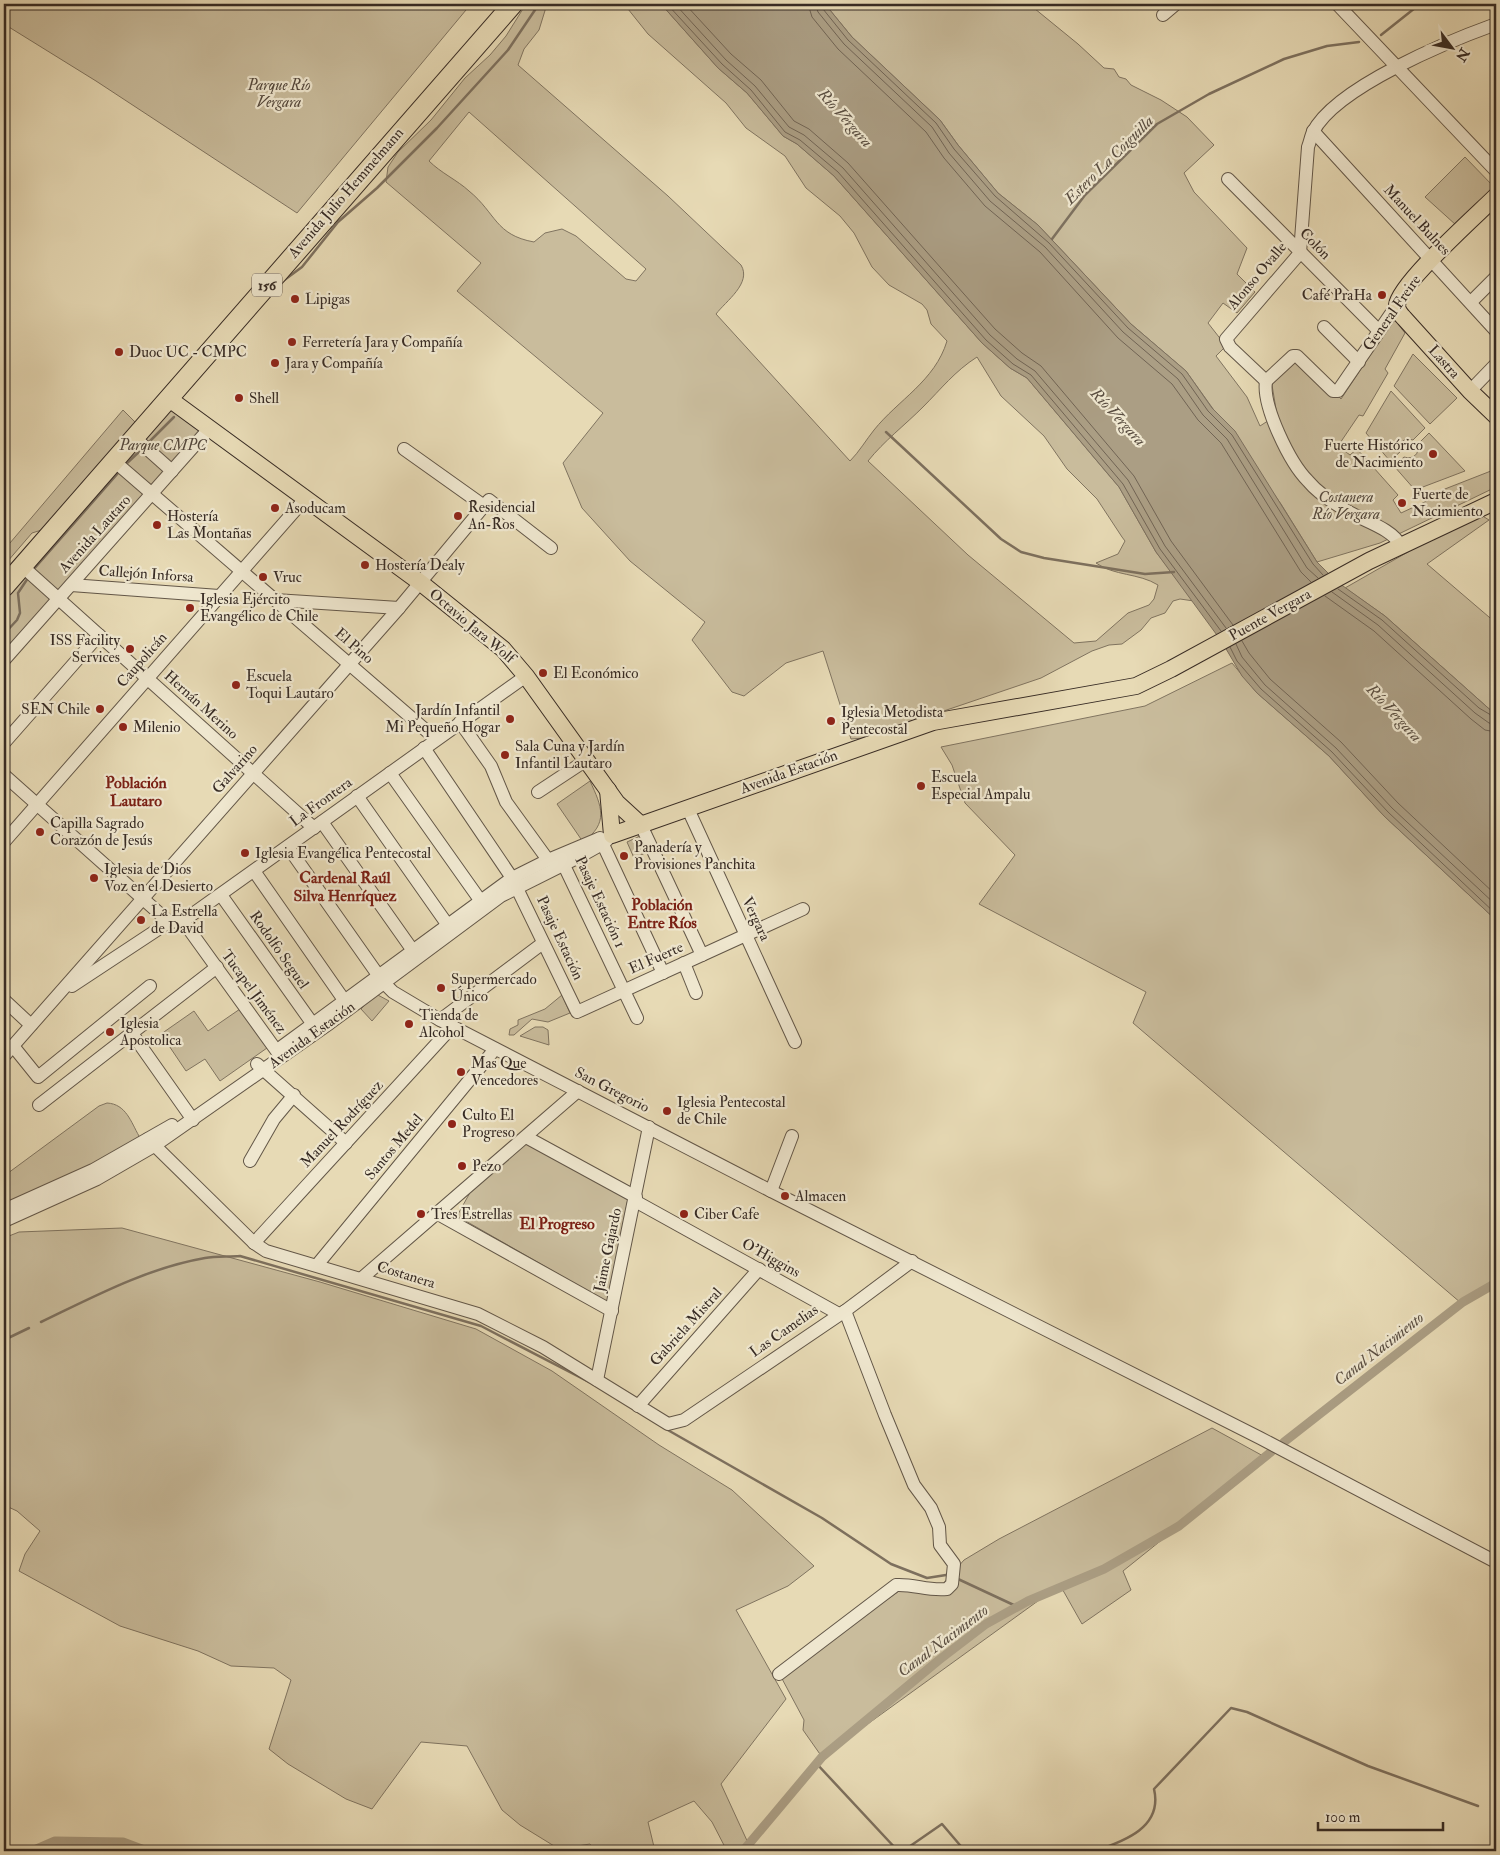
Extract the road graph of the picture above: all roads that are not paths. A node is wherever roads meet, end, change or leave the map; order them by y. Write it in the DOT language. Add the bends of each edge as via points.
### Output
graph roads {
  1 [pos="512,4"];
  2 [pos="1176,4"];
  3 [pos="1338,4"];
  4 [pos="1163,15"];
  5 [pos="1496,24"];
  6 [pos="1397,66"];
  7 [pos="1313,131"];
  8 [pos="1496,171"];
  9 [pos="1228,179"];
  10 [pos="1496,196"];
  11 [pos="1300,253"];
  12 [pos="1432,260"];
  13 [pos="1496,277"];
  14 [pos="1471,302"];
  15 [pos="1397,305"];
  16 [pos="1324,327"];
  17 [pos="1379,331"];
  18 [pos="1496,331"];
  19 [pos="1359,362"];
  20 [pos="1496,364"];
  21 [pos="1266,381"];
  22 [pos="1470,391"];
  23 [pos="168,398"];
  24 [pos="1496,416"];
  25 [pos="209,430"];
  26 [pos="134,437"];
  27 [pos="404,449"];
  28 [pos="114,461"];
  29 [pos="172,471"];
  30 [pos="152,494"];
  31 [pos="305,499"];
  32 [pos="1496,501"];
  33 [pos="487,503"];
  34 [pos="1402,546"];
  35 [pos="551,548"];
  36 [pos="22,566"];
  37 [pos="241,571"];
  38 [pos="421,583"];
  39 [pos="71,585"];
  40 [pos="4,587"];
  41 [pos="220,596"];
  42 [pos="59,599"];
  43 [pos="275,600"];
  44 [pos="399,608"];
  45 [pos="99,635"];
  46 [pos="4,660"];
  47 [pos="350,664"];
  48 [pos="1171,669"];
  49 [pos="526,676"];
  50 [pos="148,679"];
  51 [pos="460,722"];
  52 [pos="436,739"];
  53 [pos="4,743"];
  54 [pos="424,748"];
  55 [pos="585,761"];
  56 [pos="253,773"];
  57 [pos="390,773"];
  58 [pos="4,775"];
  59 [pos="608,790"];
  60 [pos="538,792"];
  61 [pos="357,796"];
  62 [pos="37,805"];
  63 [pos="688,809"];
  64 [pos="318,825"];
  65 [pos="641,825"];
  66 [pos="605,839"];
  67 [pos="4,842"];
  68 [pos="288,847"];
  69 [pos="557,860"];
  70 [pos="254,871"];
  71 [pos="515,883"];
  72 [pos="221,895"];
  73 [pos="142,899"];
  74 [pos="480,900"];
  75 [pos="803,909"];
  76 [pos="183,921"];
  77 [pos="169,922"];
  78 [pos="448,924"];
  79 [pos="746,935"];
  80 [pos="543,943"];
  81 [pos="415,953"];
  82 [pos="702,955"];
  83 [pos="684,963"];
  84 [pos="217,967"];
  85 [pos="663,973"];
  86 [pos="380,979"];
  87 [pos="150,986"];
  88 [pos="624,991"];
  89 [pos="696,993"];
  90 [pos="57,996"];
  91 [pos="4,1000"];
  92 [pos="344,1000"];
  93 [pos="577,1012"];
  94 [pos="636,1018"];
  95 [pos="440,1020"];
  96 [pos="312,1023"];
  97 [pos="31,1025"];
  98 [pos="452,1027"];
  99 [pos="131,1032"];
  100 [pos="795,1042"];
  101 [pos="13,1046"];
  102 [pos="495,1049"];
  103 [pos="279,1054"];
  104 [pos="4,1056"];
  105 [pos="260,1067"];
  106 [pos="578,1091"];
  107 [pos="294,1095"];
  108 [pos="39,1106"];
  109 [pos="191,1116"];
  110 [pos="649,1127"];
  111 [pos="792,1136"];
  112 [pos="526,1137"];
  113 [pos="151,1142"];
  114 [pos="346,1142"];
  115 [pos="250,1161"];
  116 [pos="771,1191"];
  117 [pos="635,1199"];
  118 [pos="4,1210"];
  119 [pos="438,1214"];
  120 [pos="4,1221"];
  121 [pos="254,1242"];
  122 [pos="912,1261"];
  123 [pos="317,1265"];
  124 [pos="759,1269"];
  125 [pos="362,1278"];
  126 [pos="612,1311"];
  127 [pos="842,1312"];
  128 [pos="597,1380"];
  129 [pos="638,1406"];
  130 [pos="672,1424"];
  131 [pos="1496,1562"];
  132 [pos="779,1674"];
  1 -- 23 [label="highway, Avenida Julio Hemmelmann / 156"];
  2 -- 4 [label="street"];
  3 -- 6 [label="street"];
  5 -- 6 [label="street, Alonso Ovalle"];
  6 -- 7 [label="street, Alonso Ovalle" via="1334,108"];
  6 -- 8 [label="street"];
  7 -- 11 [label="street, Alonso Ovalle" via="1308,147"];
  7 -- 12 [label="street, Manuel Bulnes"];
  9 -- 11 [label="street, Colón"];
  10 -- 12 [label="main road, General Freire"];
  11 -- 17 [label="street, Colón"];
  11 -- 21 [label="street, Alonso Ovalle" via="1226,339 1230,347"];
  12 -- 14 [label="street, Manuel Bulnes"];
  12 -- 15 [label="main road, General Freire" via="1409,283"];
  13 -- 14 [label="street"];
  14 -- 18 [label="street, Manuel Bulnes"];
  15 -- 17 [label="street, General Freire"];
  15 -- 22 [label="main road, Lastra" via="1398,312"];
  16 -- 19 [label="street"];
  17 -- 19 [label="street, General Freire"];
  19 -- 21 [label="street, General Freire" via="1336,392 1297,356 1293,356"];
  20 -- 22 [label="street"];
  21 -- 34 [label="street" via="1272,421 1307,481 1342,508 1390,533"];
  22 -- 24 [label="main road, Lastra"];
  23 -- 25 [label="main road, Octavio Jara Wolf"];
  23 -- 26 [label="highway, Avenida Julio Hemmelmann / 156"];
  25 -- 29 [label="street, Avenida Lautaro"];
  25 -- 31 [label="main road, Octavio Jara Wolf"];
  26 -- 28 [label="highway, Avenida Julio Hemmelmann / 156"];
  26 -- 29 [label="street"];
  27 -- 33 [label="street"];
  28 -- 30 [label="street, El Pino"];
  28 -- 36 [label="highway, Avenida Julio Hemmelmann / 156"];
  29 -- 30 [label="street, Avenida Lautaro"];
  30 -- 37 [label="street, El Pino"];
  30 -- 39 [label="street, Avenida Lautaro"];
  31 -- 37 [label="street, Caupolicán"];
  31 -- 38 [label="main road, Octavio Jara Wolf"];
  32 -- 34 [label="main road, Puente Vergara"];
  33 -- 35 [label="street"];
  33 -- 38 [label="street, Galvarino"];
  34 -- 48 [label="main road, Puente Vergara"];
  36 -- 40 [label="highway, Avenida Julio Hemmelmann / 156"];
  36 -- 42 [label="street, Hernán Merino"];
  37 -- 41 [label="street, Caupolicán"];
  37 -- 43 [label="street, El Pino"];
  38 -- 44 [label="street, Galvarino"];
  38 -- 49 [label="main road, Octavio Jara Wolf" via="503,649"];
  39 -- 41 [label="street, Callejón Inforsa"];
  39 -- 42 [label="street, Avenida Lautaro"];
  41 -- 50 [label="street, Caupolicán"];
  42 -- 45 [label="street, Hernán Merino"];
  42 -- 46 [label="street, Avenida Lautaro"];
  43 -- 44 [label="street"];
  43 -- 47 [label="street, El Pino"];
  44 -- 47 [label="street, Galvarino"];
  45 -- 50 [label="street, Hernán Merino"];
  45 -- 53 [label="street"];
  47 -- 52 [label="street, El Pino"];
  47 -- 56 [label="street, Galvarino"];
  48 -- 63 [label="main road, Avenida Estación" via="1122,690 933,722"];
  49 -- 51 [label="street, La Frontera"];
  49 -- 55 [label="main road, Octavio Jara Wolf"];
  50 -- 56 [label="street, Hernán Merino"];
  50 -- 62 [label="street, Caupolicán"];
  51 -- 52 [label="street, La Frontera"];
  51 -- 69 [label="street, Pasaje Estación 1" via="491,766 506,802"];
  52 -- 54 [label="street, La Frontera"];
  54 -- 57 [label="street, La Frontera"];
  54 -- 71 [label="street, Pasaje Estación"];
  55 -- 59 [label="main road, Octavio Jara Wolf"];
  55 -- 60 [label="street"];
  56 -- 64 [label="street, Hernán Merino"];
  56 -- 73 [label="street, Galvarino"];
  57 -- 61 [label="street, La Frontera"];
  57 -- 74 [label="street"];
  58 -- 62 [label="street"];
  59 -- 65 [label="main road, Octavio Jara Wolf" via="623,810"];
  59 -- 66 [label="main road"];
  61 -- 64 [label="street, La Frontera"];
  61 -- 78 [label="street"];
  62 -- 67 [label="street, Caupolicán"];
  62 -- 73 [label="street"];
  63 -- 65 [label="main road, Avenida Estación"];
  63 -- 79 [label="street, Vergara"];
  64 -- 68 [label="street, La Frontera"];
  64 -- 81 [label="street, Hernán Merino"];
  65 -- 66 [label="main road, Avenida Estación"];
  65 -- 82 [label="street"];
  66 -- 69 [label="street, Avenida Estación"];
  66 -- 85 [label="street"];
  68 -- 70 [label="street, La Frontera"];
  68 -- 86 [label="street, San Gregorio"];
  69 -- 71 [label="street, Avenida Estación"];
  69 -- 71 [label="street, Avenida Estación"];
  69 -- 88 [label="street, Pasaje Estación 1"];
  70 -- 72 [label="street, La Frontera"];
  70 -- 92 [label="street"];
  71 -- 74 [label="street, Avenida Estación"];
  71 -- 80 [label="street, Pasaje Estación"];
  71 -- 81 [label="street, Avenida Estación" via="501,896"];
  72 -- 76 [label="street, La Frontera"];
  72 -- 96 [label="street, Rodolfo Seguel"];
  73 -- 77 [label="street"];
  73 -- 90 [label="street, Galvarino"];
  74 -- 78 [label="street, Avenida Estación"];
  75 -- 79 [label="street, El Fuerte"];
  76 -- 77 [label="street"];
  76 -- 84 [label="street, Tucapel Jiménez"];
  77 -- 90 [label="street"];
  78 -- 81 [label="street, Avenida Estación"];
  79 -- 82 [label="street, El Fuerte"];
  79 -- 100 [label="street, Vergara"];
  80 -- 93 [label="street, Pasaje Estación"];
  80 -- 95 [label="street"];
  81 -- 86 [label="street, Avenida Estación"];
  82 -- 83 [label="street, El Fuerte"];
  83 -- 85 [label="street, El Fuerte"];
  83 -- 89 [label="street"];
  84 -- 99 [label="street"];
  84 -- 103 [label="street, Tucapel Jiménez"];
  85 -- 88 [label="street, El Fuerte"];
  86 -- 92 [label="street, Avenida Estación"];
  86 -- 95 [label="street, San Gregorio" via="393,992"];
  86 -- 103 [label="street, Avenida Estación"];
  87 -- 101 [label="street" via="38,1077"];
  88 -- 93 [label="street, El Fuerte"];
  88 -- 94 [label="street, Pasaje Estación 1"];
  90 -- 97 [label="street, Galvarino"];
  91 -- 97 [label="street"];
  92 -- 96 [label="street, Avenida Estación"];
  95 -- 98 [label="street, San Gregorio"];
  96 -- 103 [label="street, Avenida Estación"];
  97 -- 101 [label="street, Galvarino"];
  98 -- 102 [label="street, San Gregorio"];
  98 -- 114 [label="street, Manuel Rodríguez"];
  99 -- 108 [label="street"];
  99 -- 109 [label="street"];
  101 -- 104 [label="street, Galvarino"];
  102 -- 106 [label="street, San Gregorio"];
  102 -- 123 [label="street, Santos Medel"];
  103 -- 105 [label="street, Avenida Estación"];
  105 -- 107 [label="street"];
  105 -- 109 [label="street, Avenida Estación"];
  106 -- 110 [label="street, San Gregorio"];
  106 -- 112 [label="street"];
  107 -- 114 [label="street"];
  107 -- 115 [label="street" via="274,1119"];
  109 -- 113 [label="street, Avenida Estación"];
  110 -- 116 [label="street, San Gregorio"];
  110 -- 117 [label="street, Jaime Gajardo"];
  111 -- 116 [label="street"];
  112 -- 117 [label="street, O'Higgins"];
  112 -- 119 [label="street"];
  113 -- 118 [label="street, Avenida Estación"];
  113 -- 120 [label="street, Avenida Estación" via="97,1179"];
  113 -- 121 [label="street, Costanera"];
  114 -- 121 [label="street, Manuel Rodríguez"];
  116 -- 122 [label="street, San Gregorio"];
  117 -- 124 [label="street, O'Higgins"];
  117 -- 126 [label="street, Jaime Gajardo"];
  119 -- 125 [label="street"];
  119 -- 126 [label="street"];
  121 -- 123 [label="street, Costanera" via="266,1250"];
  122 -- 127 [label="street, Las Camelias"];
  122 -- 131 [label="street, San Gregorio"];
  123 -- 125 [label="street, Costanera"];
  124 -- 127 [label="street, O'Higgins"];
  124 -- 129 [label="street, Gabriela Mistral"];
  125 -- 128 [label="street, Costanera" via="478,1314 520,1334"];
  126 -- 128 [label="street, Jaime Gajardo"];
  127 -- 130 [label="street, Las Camelias" via="684,1420"];
  127 -- 132 [label="street" via="914,1485 931,1508 939,1526 940,1545 954,1564 952,1584 947,1589 930,1590 910,1584 896,1585"];
  128 -- 129 [label="street, Costanera"];
  129 -- 130 [label="street, Costanera"];
}
